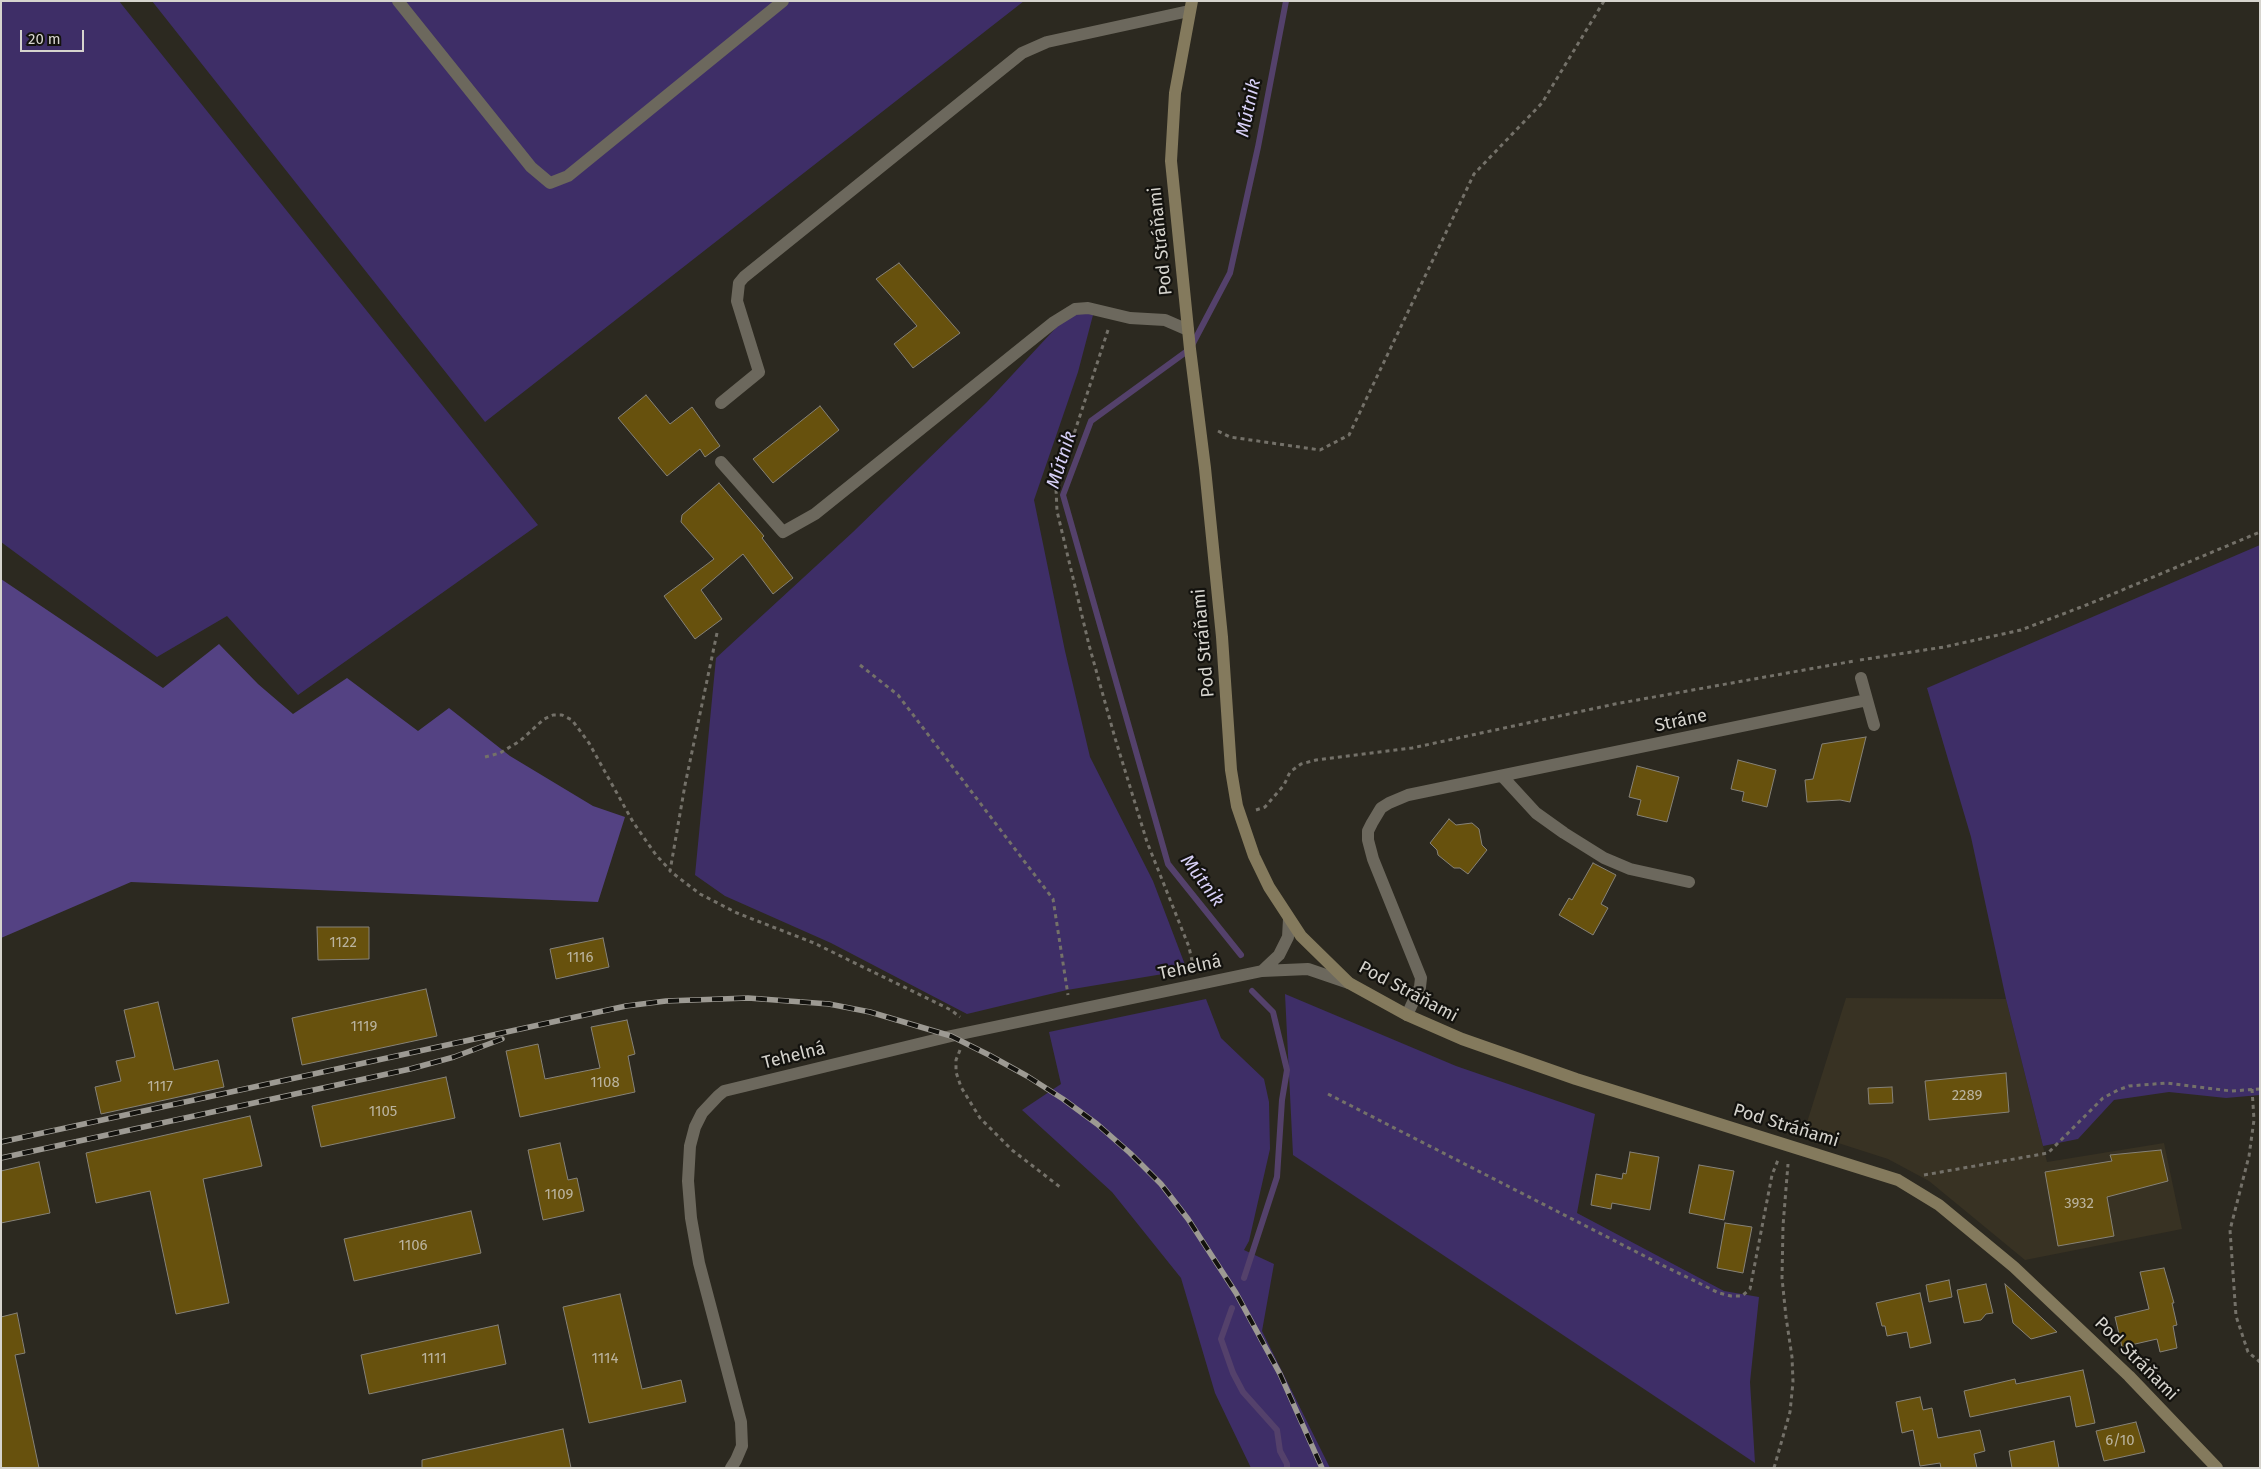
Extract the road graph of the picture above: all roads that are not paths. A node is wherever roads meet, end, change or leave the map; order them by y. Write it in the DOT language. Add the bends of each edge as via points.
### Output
graph roads {
  1 [pos="398,1"];
  2 [pos="783,1"];
  3 [pos="1190,6"];
  4 [pos="1188,332"];
  5 [pos="721,403"];
  6 [pos="720,462"];
  7 [pos="1861,678"];
  8 [pos="1868,700"];
  9 [pos="1874,725"];
  10 [pos="1502,776"];
  11 [pos="1689,882"];
  12 [pos="1289,919"];
  13 [pos="1262,971"];
  14 [pos="1349,983"];
  15 [pos="1407,1015"];
  16 [pos="730,1468"];
  17 [pos="2218,1468"];
  1 -- 2 [label="street" via="531,167 550,183 568,176"];
  3 -- 4 [label="street, Pod Stráňami" via="1175,93 1172,161"];
  3 -- 5 [label="street" via="1047,42 1022,53 744,277 739,283 737,301 759,372"];
  4 -- 6 [label="street" via="1165,320 1130,318 1088,308 1075,309 815,514 784,532"];
  4 -- 12 [label="street, Pod Stráňami" via="1222,637 1231,770 1240,817 1254,856"];
  7 -- 8 [label="street"];
  8 -- 9 [label="street"];
  8 -- 10 [label="street, Stráne"];
  10 -- 11 [label="street" via="1536,813 1604,858 1630,869"];
  10 -- 15 [label="street, Stráne" via="1398,798 1381,808 1368,830 1373,859 1421,978"];
  12 -- 13 [label="street" via="1284,946"];
  12 -- 14 [label="street, Pod Stráňami" via="1301,936"];
  13 -- 14 [label="street, Tehelná" via="1308,969"];
  13 -- 16 [label="street, Tehelná" via="970,1032 724,1091 702,1112 695,1126 687,1162 688,1197 699,1263 741,1422 742,1446"];
  14 -- 15 [label="street, Pod Stráňami"];
  15 -- 17 [label="street, Pod Stráňami" via="1519,1060 1898,1180 1939,1205 2014,1267"];
}
